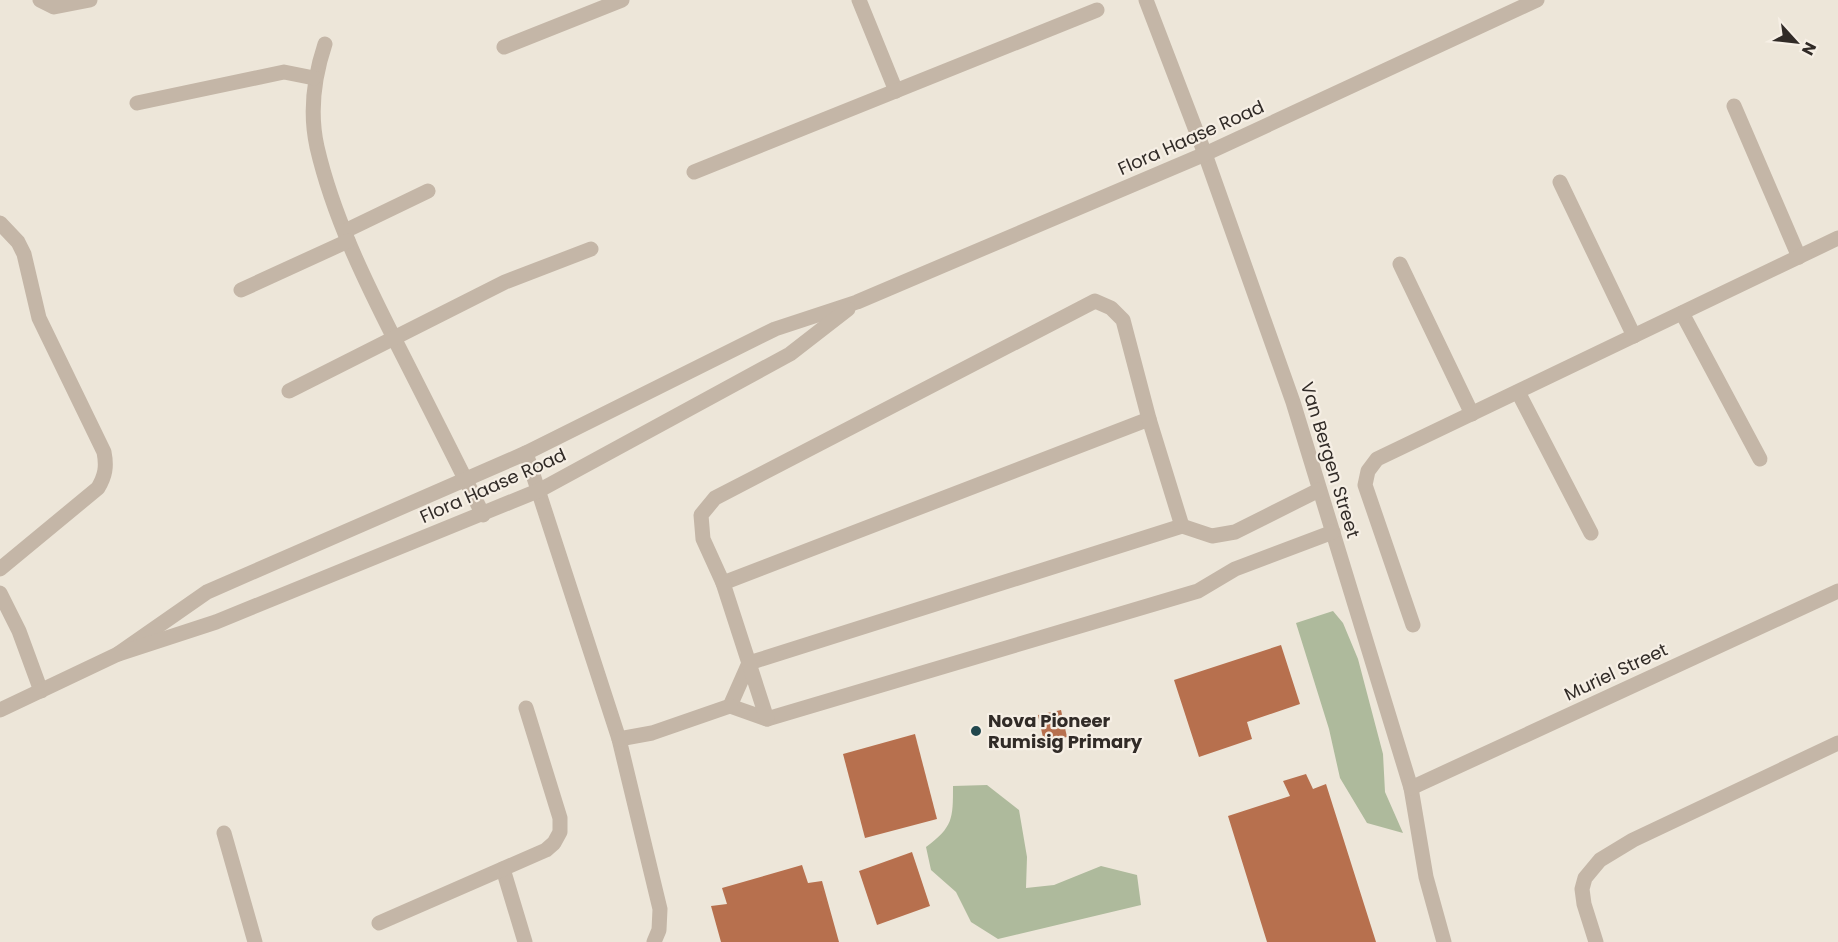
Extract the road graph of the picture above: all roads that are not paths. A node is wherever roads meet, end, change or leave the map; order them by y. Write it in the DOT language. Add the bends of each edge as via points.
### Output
graph roads {
  1 [pos="40,0"];
  2 [pos="90,0"];
  3 [pos="622,0"];
  4 [pos="859,0"];
  5 [pos="1146,0"];
  6 [pos="1537,0"];
  7 [pos="1097,10"];
  8 [pos="325,44"];
  9 [pos="504,47"];
  10 [pos="314,78"];
  11 [pos="896,91"];
  12 [pos="137,103"];
  13 [pos="1734,106"];
  14 [pos="1205,154"];
  15 [pos="694,172"];
  16 [pos="1560,182"];
  17 [pos="428,191"];
  18 [pos="0,223"];
  19 [pos="346,236"];
  20 [pos="1838,238"];
  21 [pos="591,249"];
  22 [pos="1799,257"];
  23 [pos="1400,264"];
  24 [pos="242,290"];
  25 [pos="857,302"];
  26 [pos="1682,313"];
  27 [pos="1634,336"];
  28 [pos="394,338"];
  29 [pos="289,391"];
  30 [pos="1518,392"];
  31 [pos="1472,414"];
  32 [pos="1149,419"];
  33 [pos="526,453"];
  34 [pos="1760,459"];
  35 [pos="465,478"];
  36 [pos="540,490"];
  37 [pos="1319,490"];
  38 [pos="483,515"];
  39 [pos="1182,526"];
  40 [pos="1333,532"];
  41 [pos="1591,532"];
  42 [pos="0,569"];
  43 [pos="723,583"];
  44 [pos="1838,591"];
  45 [pos="0,593"];
  46 [pos="1413,626"];
  47 [pos="118,654"];
  48 [pos="748,663"];
  49 [pos="41,691"];
  50 [pos="730,706"];
  51 [pos="525,708"];
  52 [pos="0,710"];
  53 [pos="767,719"];
  54 [pos="619,739"];
  55 [pos="1838,743"];
  56 [pos="1411,788"];
  57 [pos="224,833"];
  58 [pos="503,870"];
  59 [pos="379,923"];
  60 [pos="255,942"];
  61 [pos="525,942"];
  62 [pos="654,942"];
  63 [pos="1444,942"];
  64 [pos="1596,942"];
  1 -- 2 [label="street" via="54,7"];
  3 -- 9 [label="street"];
  4 -- 11 [label="street"];
  5 -- 14 [label="street, Van Bergen Street"];
  6 -- 14 [label="street, Flora Haase Road"];
  7 -- 11 [label="street"];
  8 -- 10 [label="street"];
  10 -- 12 [label="street" via="284,72"];
  10 -- 19 [label="street" via="317,146"];
  11 -- 15 [label="street"];
  13 -- 22 [label="street"];
  14 -- 25 [label="street, Flora Haase Road"];
  14 -- 37 [label="street, Van Bergen Street" via="1293,402"];
  16 -- 27 [label="street"];
  17 -- 19 [label="street"];
  18 -- 42 [label="street" via="24,254 39,318 104,452 106,464 98,488"];
  19 -- 24 [label="street"];
  19 -- 28 [label="street"];
  20 -- 22 [label="street"];
  21 -- 28 [label="street" via="505,282"];
  22 -- 26 [label="street"];
  23 -- 31 [label="street"];
  25 -- 33 [label="street, Flora Haase Road" via="775,329"];
  25 -- 36 [label="street, Flora Haase Road" via="790,354"];
  26 -- 27 [label="street"];
  26 -- 34 [label="street"];
  27 -- 30 [label="street"];
  28 -- 29 [label="street"];
  28 -- 35 [label="street"];
  30 -- 31 [label="street"];
  30 -- 41 [label="street"];
  31 -- 46 [label="street" via="1377,459 1368,471 1365,484"];
  32 -- 39 [label="street"];
  32 -- 43 [label="street"];
  32 -- 43 [label="street" via="1123,320 1095,300 715,498 701,515 703,539"];
  33 -- 35 [label="street, Flora Haase Road"];
  33 -- 36 [label="street"];
  35 -- 38 [label="street"];
  35 -- 47 [label="street, Flora Haase Road" via="207,592"];
  36 -- 38 [label="street, Flora Haase Road"];
  36 -- 54 [label="street"];
  37 -- 39 [label="street" via="1235,532 1212,536"];
  37 -- 40 [label="street, Van Bergen Street"];
  38 -- 47 [label="street, Flora Haase Road" via="216,622"];
  39 -- 48 [label="street"];
  40 -- 53 [label="street" via="1235,569 1198,591"];
  40 -- 56 [label="street, Van Bergen Street"];
  43 -- 48 [label="street"];
  44 -- 56 [label="street, Muriel Street"];
  45 -- 49 [label="street"];
  47 -- 49 [label="street, Flora Haase Road"];
  48 -- 50 [label="street"];
  48 -- 53 [label="street"];
  49 -- 52 [label="street, Flora Haase Road"];
  50 -- 53 [label="street"];
  50 -- 54 [label="street" via="652,733"];
  51 -- 58 [label="street" via="560,818 560,832 546,850"];
  54 -- 62 [label="street" via="660,909"];
  55 -- 64 [label="street" via="1633,840 1600,860 1582,888"];
  56 -- 63 [label="street, Van Bergen Street" via="1426,877"];
  57 -- 60 [label="street"];
  58 -- 59 [label="street"];
  58 -- 61 [label="street"];
}
